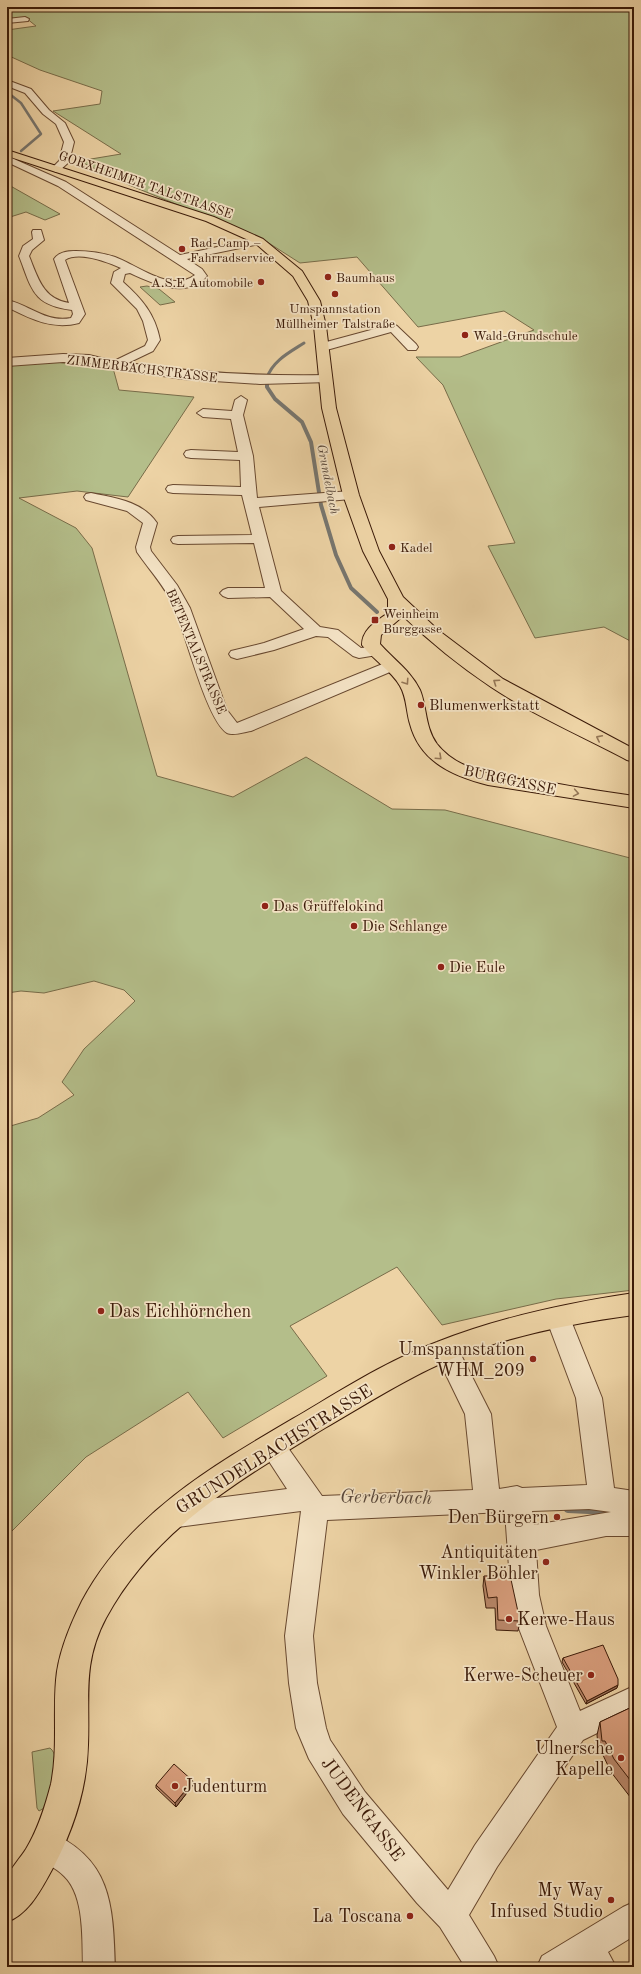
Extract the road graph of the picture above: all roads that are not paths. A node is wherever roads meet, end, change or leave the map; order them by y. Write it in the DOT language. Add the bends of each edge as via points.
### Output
graph roads {
  1 [pos="25,19"];
  2 [pos="7,21"];
  3 [pos="7,83"];
  4 [pos="7,156"];
  5 [pos="56,169"];
  6 [pos="82,177"];
  7 [pos="62,184"];
  8 [pos="37,232"];
  9 [pos="259,241"];
  10 [pos="179,258"];
  11 [pos="130,269"];
  12 [pos="7,302"];
  13 [pos="77,307"];
  14 [pos="322,346"];
  15 [pos="412,347"];
  16 [pos="7,362"];
  17 [pos="115,365"];
  18 [pos="325,379"];
  19 [pos="241,400"];
  20 [pos="203,413"];
  21 [pos="237,415"];
  22 [pos="191,454"];
  23 [pos="246,456"];
  24 [pos="173,489"];
  25 [pos="351,495"];
  26 [pos="91,497"];
  27 [pos="250,497"];
  28 [pos="259,538"];
  29 [pos="178,540"];
  30 [pos="274,592"];
  31 [pos="228,593"];
  32 [pos="396,599"];
  33 [pos="390,620"];
  34 [pos="418,620"];
  35 [pos="315,631"];
  36 [pos="377,651"];
  37 [pos="237,654"];
  38 [pos="391,666"];
  39 [pos="634,756"];
  40 [pos="634,802"];
  41 [pos="634,1304"];
  42 [pos="558,1318"];
  43 [pos="446,1350"];
  44 [pos="272,1446"];
  45 [pos="517,1498"];
  46 [pos="602,1498"];
  47 [pos="487,1500"];
  48 [pos="312,1503"];
  49 [pos="634,1509"];
  50 [pos="168,1516"];
  51 [pos="522,1540"];
  52 [pos="634,1700"];
  53 [pos="573,1730"];
  54 [pos="47,1846"];
  55 [pos="7,1905"];
  56 [pos="451,1916"];
  57 [pos="634,1918"];
  58 [pos="593,1958"];
  59 [pos="99,1967"];
  60 [pos="483,1967"];
  61 [pos="553,1967"];
  1 -- 2 [label="street"];
  3 -- 5 [label="street" via="28,91 60,123 69,142 64,162"];
  4 -- 5 [label="main road, GORXHEIMER TALSTRASSE"];
  4 -- 7 [label="street" via="37,174"];
  5 -- 6 [label="main road, GORXHEIMER TALSTRASSE"];
  6 -- 7 [label="street"];
  6 -- 9 [label="main road, GORXHEIMER TALSTRASSE" via="210,219"];
  7 -- 10 [label="street"];
  8 -- 13 [label="street" via="39,240 27,248 24,256 41,297 51,303"];
  9 -- 10 [label="street"];
  9 -- 14 [label="main road, GORXHEIMER TALSTRASSE" via="298,274 311,294 320,326"];
  10 -- 11 [label="street" via="201,276 180,284 166,284"];
  11 -- 13 [label="street" via="112,260 94,256 72,254 60,257"];
  11 -- 17 [label="street" via="120,272 118,283 146,312 154,340 149,348"];
  12 -- 13 [label="street" via="41,320 56,323 74,321 79,314"];
  14 -- 15 [label="street" via="393,328"];
  14 -- 18 [label="main road, GORXHEIMER TALSTRASSE"];
  16 -- 17 [label="street, ZIMMERBACHSTRASSE" via="63,358 89,359"];
  17 -- 18 [label="street, ZIMMERBACHSTRASSE" via="183,375 260,380"];
  18 -- 25 [label="main road, GORXHEIMER TALSTRASSE" via="329,408"];
  19 -- 21 [label="street"];
  20 -- 21 [label="street"];
  21 -- 23 [label="street"];
  22 -- 23 [label="street"];
  23 -- 27 [label="street"];
  24 -- 27 [label="street"];
  25 -- 27 [label="street" via="309,499"];
  25 -- 32 [label="main road, GORXHEIMER TALSTRASSE" via="371,551"];
  26 -- 38 [label="street, BETENTALSTRASSE" via="127,507 148,518 150,522 144,552 170,584 182,608 219,711 233,729 245,727"];
  27 -- 28 [label="street"];
  28 -- 29 [label="street"];
  28 -- 30 [label="street"];
  30 -- 31 [label="street"];
  30 -- 35 [label="street"];
  32 -- 33 [label="main road" via="396,614"];
  32 -- 34 [label="main road, GORXHEIMER TALSTRASSE"];
  33 -- 34 [label="main road"];
  33 -- 36 [label="main road, BURGGASSE" via="371,637 371,645"];
  39 -- 34 [label="main road, GORXHEIMER TALSTRASSE, one-way" via="497,683 432,634"];
  35 -- 36 [label="street" via="332,634 360,653"];
  35 -- 37 [label="street" via="268,647"];
  36 -- 38 [label="main road, BURGGASSE"];
  38 -- 40 [label="main road, BURGGASSE, one-way" via="412,692 425,741 439,758 450,766 467,774 488,779"];
  41 -- 42 [label="main road, GRUNDELBACHSTRASSE"];
  42 -- 43 [label="main road, GRUNDELBACHSTRASSE" via="505,1330"];
  42 -- 46 [label="street" via="589,1398"];
  43 -- 44 [label="main road, GRUNDELBACHSTRASSE" via="396,1372"];
  43 -- 47 [label="street" via="478,1414"];
  44 -- 48 [label="street"];
  44 -- 50 [label="main road, GRUNDELBACHSTRASSE"];
  45 -- 46 [label="street"];
  45 -- 47 [label="street"];
  45 -- 51 [label="street"];
  46 -- 49 [label="street"];
  47 -- 48 [label="street"];
  48 -- 50 [label="street"];
  48 -- 56 [label="street, JUDENGASSE" via="299,1636 303,1683 319,1749 354,1803"];
  49 -- 51 [label="street" via="606,1524"];
  50 -- 54 [label="main road, GRUNDELBACHSTRASSE" via="123,1563 102,1592 75,1656 72,1678 72,1758 57,1820"];
  51 -- 53 [label="street" via="526,1595 532,1626"];
  52 -- 53 [label="street"];
  53 -- 56 [label="street" via="486,1856"];
  54 -- 55 [label="main road, GRUNDELBACHSTRASSE" via="23,1887"];
  54 -- 59 [label="street" via="79,1869 93,1898"];
  56 -- 60 [label="street, JUDENGASSE"];
  57 -- 58 [label="street"];
  58 -- 61 [label="street"];
}
